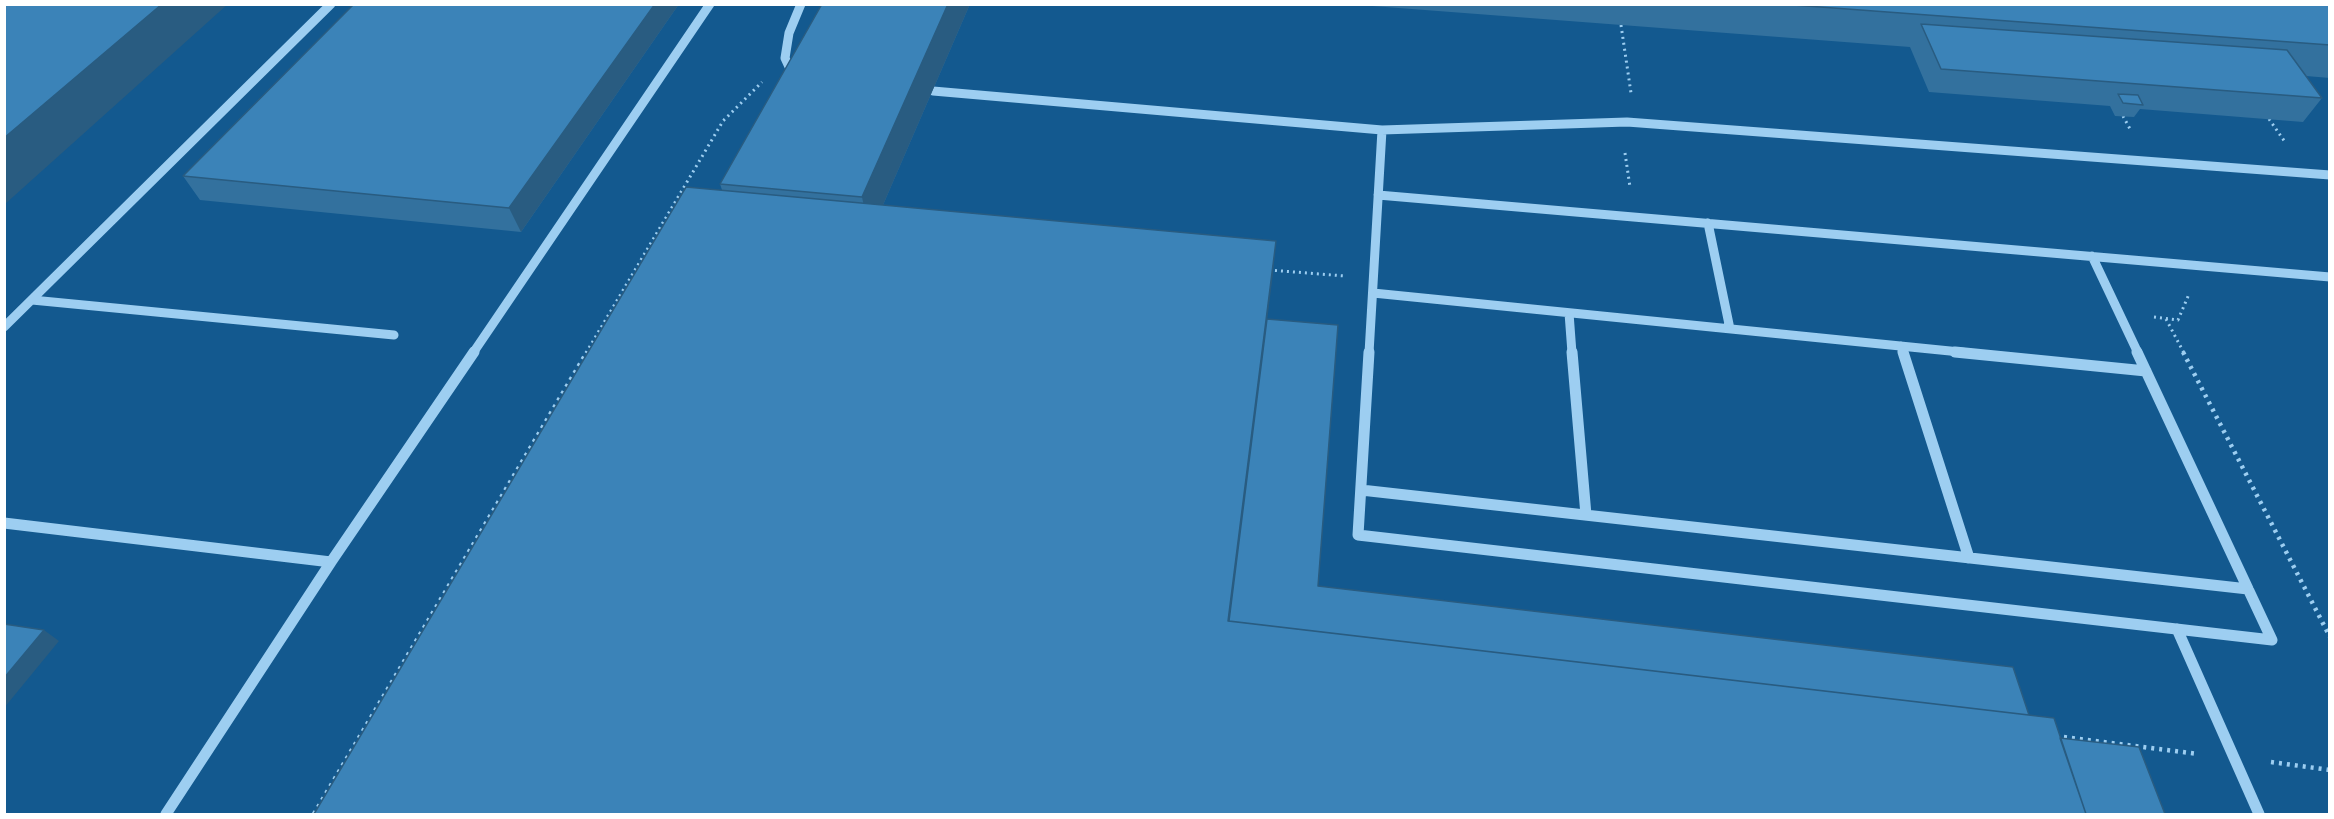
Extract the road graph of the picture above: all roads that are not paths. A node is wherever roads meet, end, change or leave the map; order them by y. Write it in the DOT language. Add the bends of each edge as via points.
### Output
graph roads {
  1 [pos="331,4"];
  2 [pos="710,4"];
  3 [pos="801,4"];
  4 [pos="810,80"];
  5 [pos="933,91"];
  6 [pos="1382,130"];
  7 [pos="2330,175"];
  8 [pos="1378,195"];
  9 [pos="1708,223"];
  10 [pos="2092,256"];
  11 [pos="2330,276"];
  12 [pos="1373,293"];
  13 [pos="32,300"];
  14 [pos="1569,313"];
  15 [pos="4,327"];
  16 [pos="1730,329"];
  17 [pos="394,335"];
  18 [pos="1901,346"];
  19 [pos="2146,371"];
  20 [pos="1361,490"];
  21 [pos="1586,515"];
  22 [pos="4,524"];
  23 [pos="1969,558"];
  24 [pos="331,562"];
  25 [pos="2248,589"];
  26 [pos="2177,629"];
  27 [pos="166,814"];
  28 [pos="2259,814"];
  1 -- 13 [label="lane"];
  2 -- 24 [label="lane"];
  3 -- 4 [label="lane" via="789,33 785,58 791,71"];
  5 -- 6 [label="lane"];
  6 -- 7 [label="lane" via="1627,122"];
  6 -- 8 [label="lane"];
  8 -- 9 [label="lane"];
  8 -- 12 [label="lane"];
  9 -- 10 [label="lane"];
  9 -- 16 [label="lane"];
  10 -- 11 [label="lane"];
  10 -- 19 [label="lane"];
  12 -- 14 [label="lane"];
  12 -- 20 [label="lane"];
  13 -- 15 [label="lane"];
  13 -- 17 [label="lane"];
  14 -- 16 [label="lane"];
  14 -- 21 [label="lane"];
  16 -- 18 [label="lane"];
  18 -- 19 [label="lane"];
  18 -- 23 [label="lane"];
  19 -- 25 [label="lane"];
  20 -- 21 [label="lane"];
  20 -- 26 [label="lane" via="1358,535"];
  21 -- 23 [label="lane"];
  22 -- 24 [label="lane"];
  23 -- 25 [label="lane"];
  24 -- 27 [label="lane"];
  25 -- 26 [label="lane" via="2272,640"];
  26 -- 28 [label="lane"];
}
